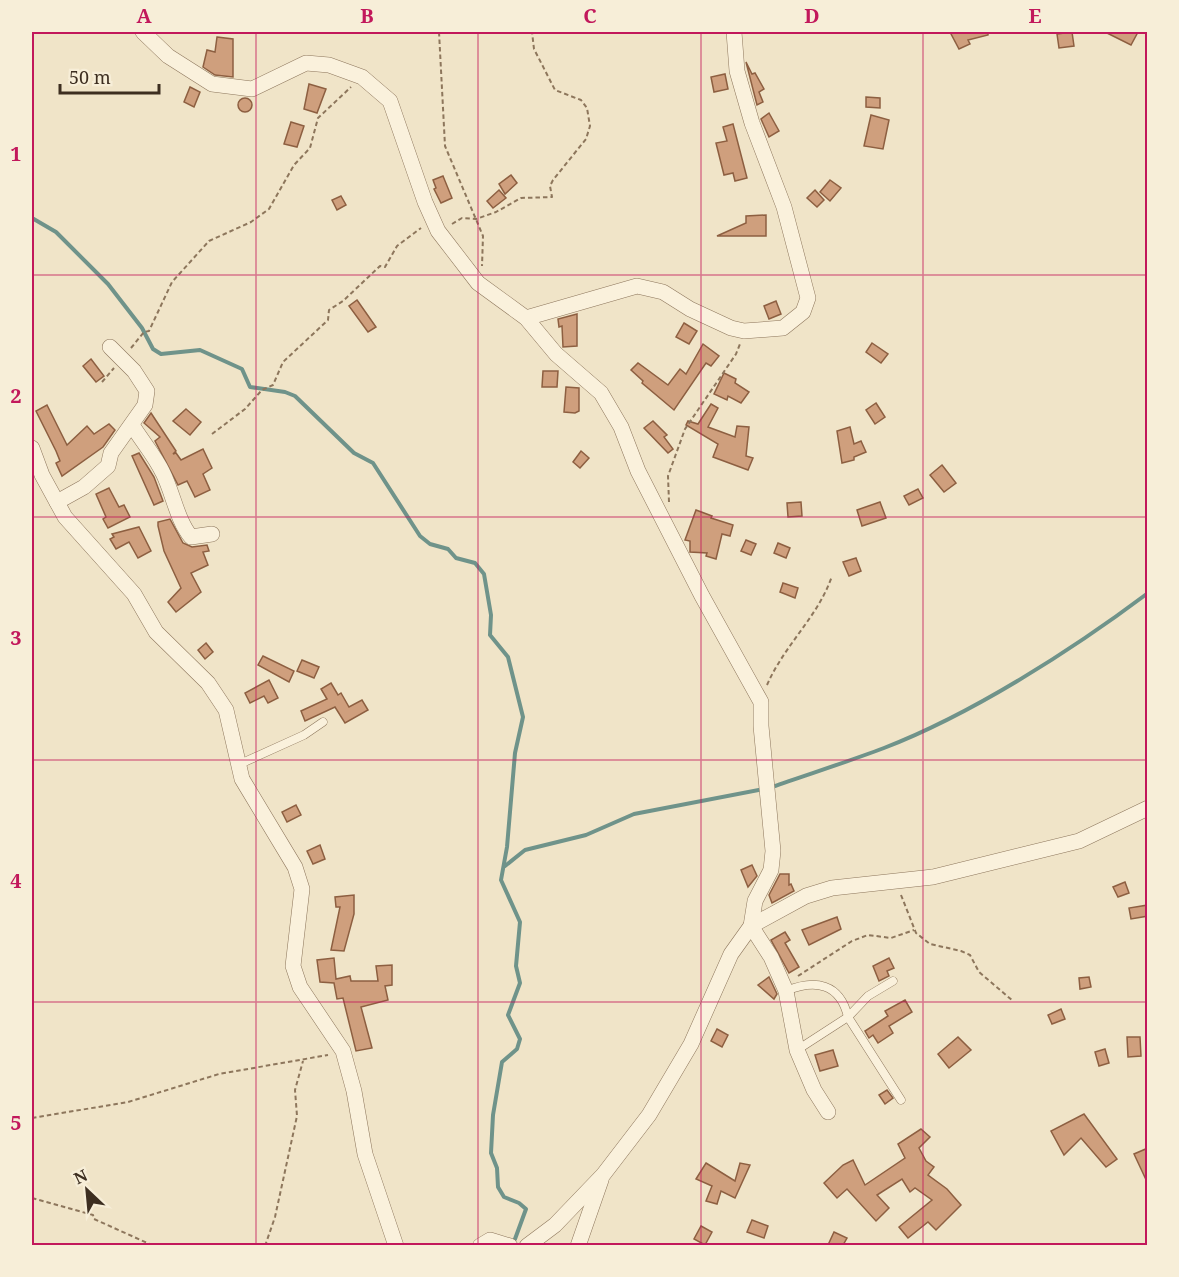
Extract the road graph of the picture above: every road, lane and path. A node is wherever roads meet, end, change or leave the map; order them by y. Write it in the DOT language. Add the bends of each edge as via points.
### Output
graph roads {
  1 [pos="142,32"];
  2 [pos="439,32"];
  3 [pos="532,32"];
  4 [pos="734,32"];
  5 [pos="362,77"];
  6 [pos="476,219"];
  7 [pos="438,231"];
  8 [pos="478,283"];
  9 [pos="526,318"];
  10 [pos="744,331"];
  11 [pos="110,347"];
  12 [pos="122,359"];
  13 [pos="102,382"];
  14 [pos="132,425"];
  15 [pos="212,434"];
  16 [pos="32,448"];
  17 [pos="57,502"];
  18 [pos="663,515"];
  19 [pos="212,534"];
  20 [pos="832,576"];
  21 [pos="761,702"];
  22 [pos="323,722"];
  23 [pos="240,764"];
  24 [pos="1148,808"];
  25 [pos="897,881"];
  26 [pos="752,926"];
  27 [pos="914,930"];
  28 [pos="893,981"];
  29 [pos="785,989"];
  30 [pos="1013,1001"];
  31 [pos="848,1017"];
  32 [pos="797,1050"];
  33 [pos="343,1051"];
  34 [pos="303,1061"];
  35 [pos="901,1100"];
  36 [pos="828,1112"];
  37 [pos="32,1118"];
  38 [pos="603,1174"];
  39 [pos="32,1198"];
  40 [pos="154,1245"];
  41 [pos="265,1245"];
  42 [pos="396,1245"];
  43 [pos="480,1245"];
  44 [pos="510,1245"];
  45 [pos="527,1245"];
  46 [pos="578,1245"];
  1 -- 5 [label="street" via="168,56 212,84 252,89 306,63 330,65"];
  2 -- 6 [label="path" via="445,146"];
  3 -- 6 [label="path" via="534,49 555,90 581,100 587,108 590,126 586,140 553,180 552,197 521,198"];
  4 -- 10 [label="street" via="737,71 784,207 808,298 803,312 783,328"];
  5 -- 7 [label="street" via="390,101 424,202"];
  5 -- 12 [label="path" via="318,118 310,148 294,165 269,209 209,242 172,282 150,331 144,332"];
  6 -- 7 [label="path" via="462,218"];
  6 -- 8 [label="path" via="483,236"];
  7 -- 8 [label="street"];
  7 -- 15 [label="path" via="422,227 397,246 385,267 380,266 344,301 329,309 328,321 284,362 273,385"];
  8 -- 9 [label="street"];
  9 -- 10 [label="street" via="638,286 663,292 690,309"];
  9 -- 18 [label="street" via="556,354 601,393"];
  10 -- 18 [label="path" via="736,354 685,429 668,476 671,498"];
  11 -- 12 [label="street"];
  12 -- 13 [label="path"];
  12 -- 14 [label="street" via="147,392 145,405"];
  14 -- 17 [label="street" via="111,453 108,466 84,487"];
  14 -- 19 [label="street" via="162,471 183,527 191,537"];
  16 -- 17 [label="street"];
  17 -- 23 [label="street" via="65,517 134,594 156,632 208,683 226,710"];
  18 -- 21 [label="street" via="702,596"];
  20 -- 21 [label="path" via="808,623 779,658"];
  21 -- 26 [label="street" via="773,851 771,870 755,901"];
  22 -- 23 [label="lane" via="304,735"];
  23 -- 33 [label="street" via="242,779 296,867 302,889 293,966 300,987"];
  24 -- 25 [label="street" via="1079,841 933,877"];
  25 -- 26 [label="street" via="832,888 787,905"];
  25 -- 27 [label="path"];
  26 -- 29 [label="street"];
  26 -- 38 [label="street" via="731,954 710,1005 649,1115"];
  27 -- 29 [label="path" via="891,938 868,935 852,941"];
  27 -- 30 [label="path" via="930,944 970,955 979,972"];
  28 -- 31 [label="lane" via="868,996"];
  29 -- 31 [label="lane" via="804,984 823,986 836,992"];
  29 -- 32 [label="street"];
  31 -- 32 [label="lane"];
  31 -- 35 [label="lane"];
  32 -- 36 [label="street"];
  33 -- 34 [label="path"];
  33 -- 42 [label="street" via="365,1154"];
  34 -- 37 [label="path" via="219,1074 128,1102"];
  34 -- 41 [label="path" via="295,1090 297,1116"];
  38 -- 45 [label="street" via="555,1225"];
  38 -- 46 [label="street"];
  39 -- 40 [label="path" via="93,1215 94,1219"];
  43 -- 44 [label="street" via="490,1240"];
}
